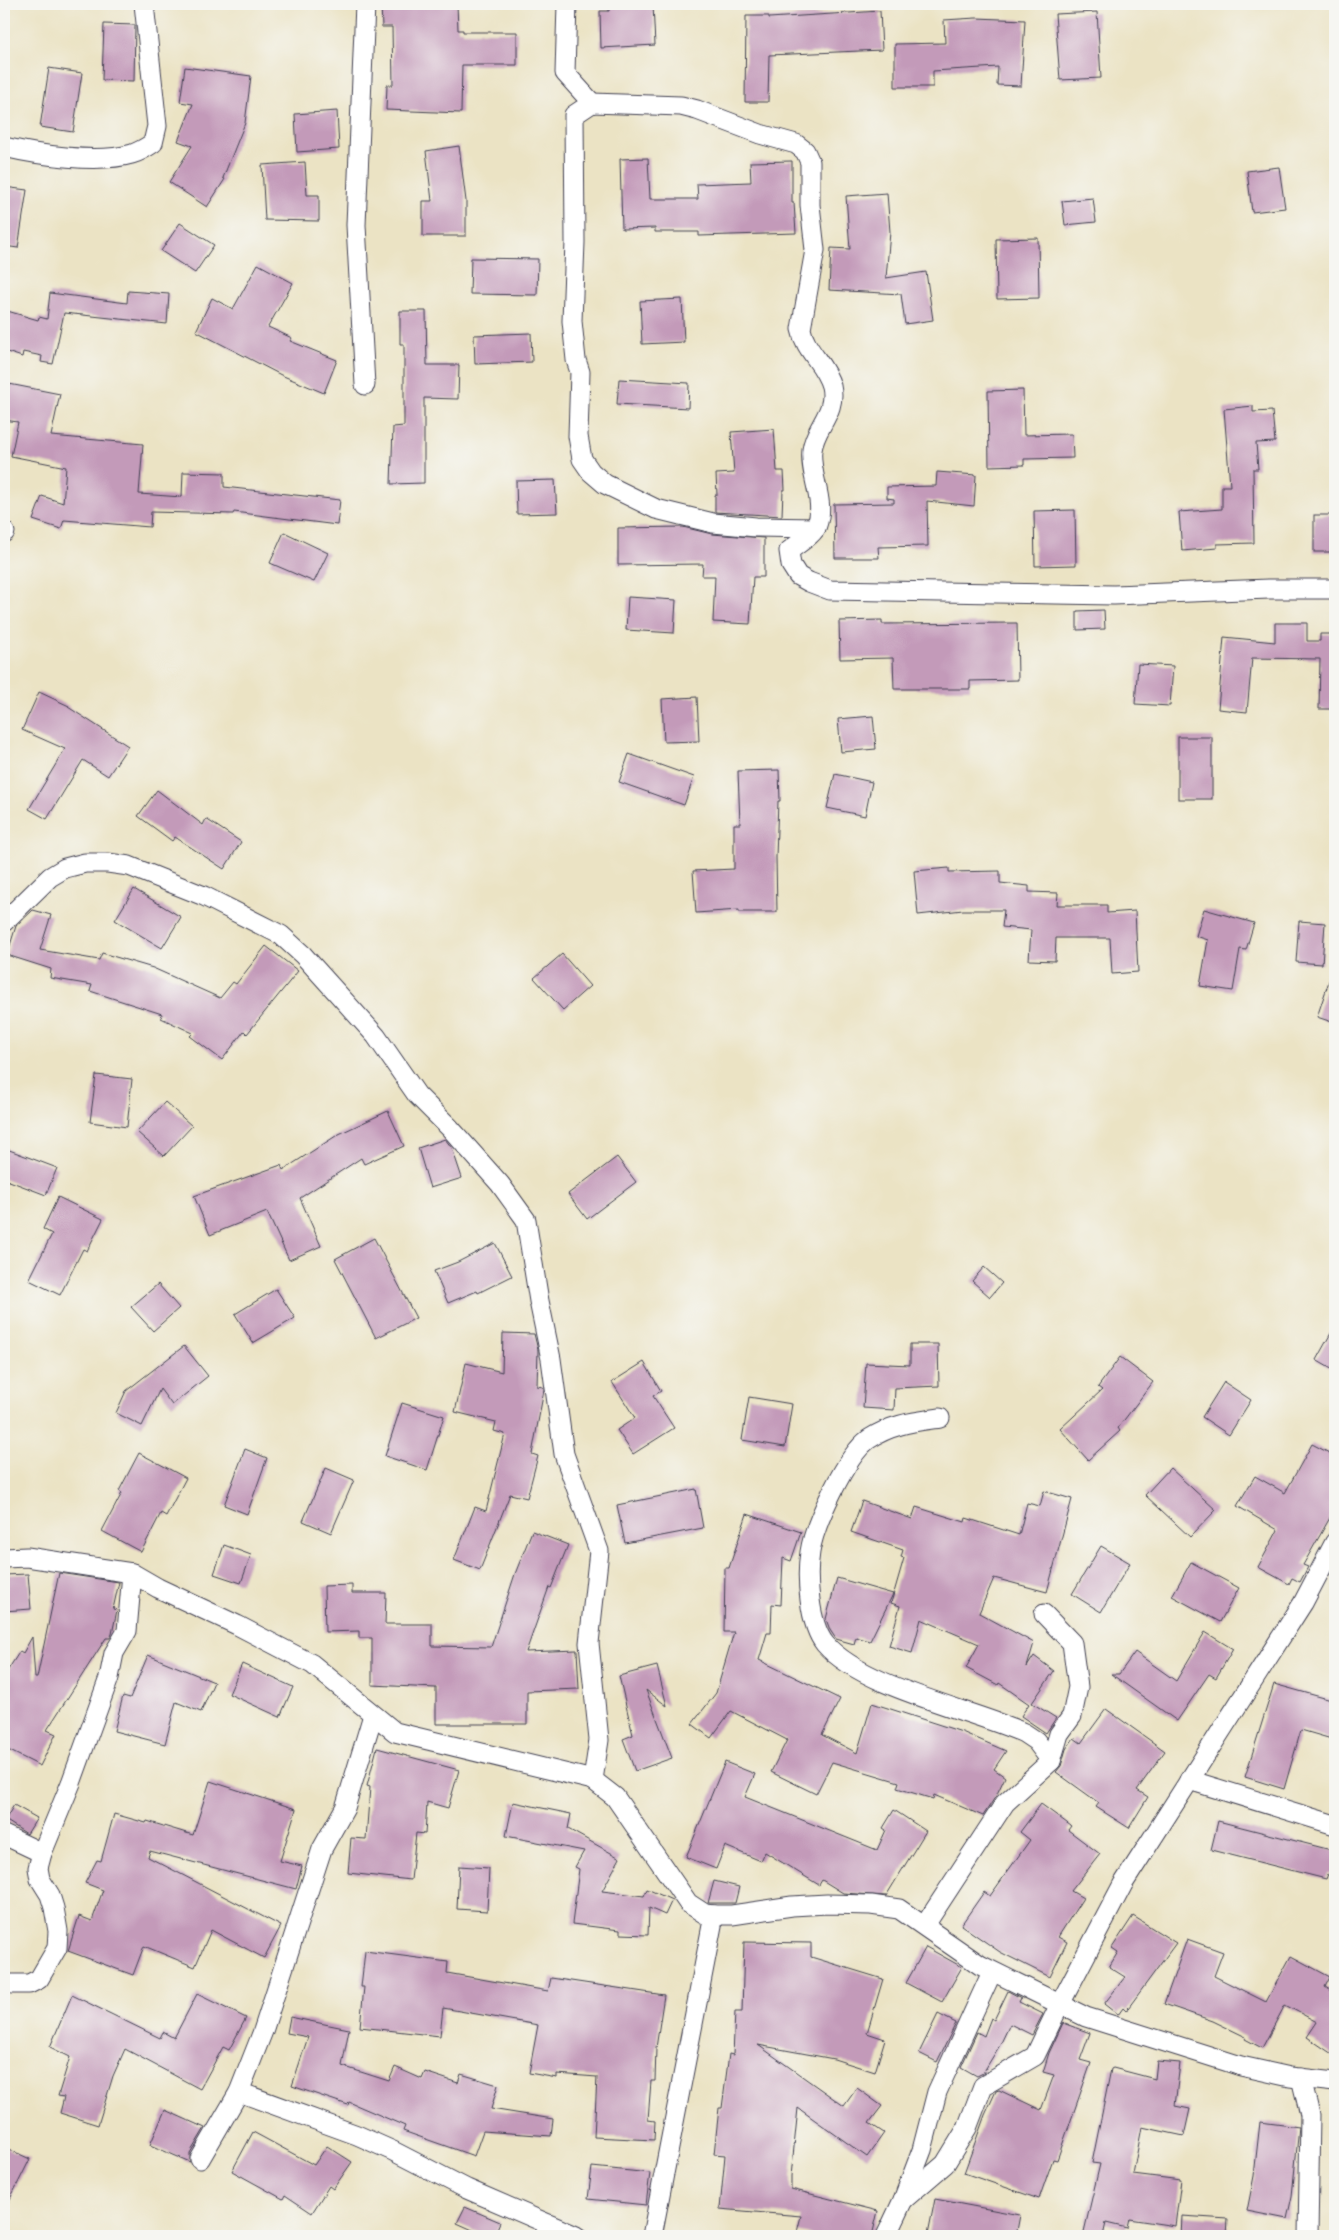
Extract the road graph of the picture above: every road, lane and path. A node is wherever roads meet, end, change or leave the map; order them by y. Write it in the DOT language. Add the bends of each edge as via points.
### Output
graph roads {
  1 [pos="144,4"];
  2 [pos="364,4"];
  3 [pos="567,4"];
  4 [pos="592,103"];
  5 [pos="4,147"];
  6 [pos="365,385"];
  7 [pos="816,528"];
  8 [pos="1335,589"];
  9 [pos="4,922"];
  10 [pos="940,1418"];
  11 [pos="1335,1542"];
  12 [pos="4,1558"];
  13 [pos="132,1573"];
  14 [pos="1044,1614"];
  15 [pos="373,1715"];
  16 [pos="1050,1762"];
  17 [pos="592,1780"];
  18 [pos="1189,1780"];
  19 [pos="1335,1825"];
  20 [pos="4,1835"];
  21 [pos="42,1853"];
  22 [pos="714,1915"];
  23 [pos="925,1925"];
  24 [pos="992,1972"];
  25 [pos="12,1984"];
  26 [pos="1060,2004"];
  27 [pos="1300,2078"];
  28 [pos="1335,2082"];
  29 [pos="240,2092"];
  30 [pos="200,2159"];
  31 [pos="903,2200"];
  32 [pos="576,2236"];
  33 [pos="652,2236"];
  34 [pos="886,2236"];
  35 [pos="1308,2236"];
  1 -- 5 [label="street" via="157,126 153,143 132,154 93,158 35,154"];
  2 -- 6 [label="street" via="356,225"];
  3 -- 4 [label="street" via="565,73"];
  4 -- 7 [label="street" via="680,106 796,144 805,151 810,162 815,250 800,329 803,340 830,385 833,402 813,447 811,460 821,511"];
  4 -- 7 [label="street" via="574,115 572,321 580,372 578,436 582,459 605,484 656,509 713,523"];
  7 -- 8 [label="street" via="789,551 791,565 798,576 830,590 1114,595 1269,588"];
  9 -- 17 [label="street" via="50,877 85,863 108,862 129,866 204,896 280,935 303,955 376,1036 417,1096 500,1184 526,1220 564,1454 599,1551 589,1643 599,1740"];
  10 -- 16 [label="street" via="894,1425 867,1440 839,1477 810,1550 808,1571 814,1622 825,1643 844,1661 876,1678 1024,1733 1036,1741"];
  11 -- 18 [label="street" via="1303,1603"];
  12 -- 13 [label="street" via="27,1557"];
  13 -- 15 [label="street" via="312,1664"];
  13 -- 21 [label="street" via="127,1631 114,1653 109,1678"];
  14 -- 16 [label="street" via="1072,1643 1078,1687 1072,1716 1059,1734"];
  15 -- 17 [label="street" via="395,1732"];
  15 -- 29 [label="street" via="345,1808 322,1849"];
  16 -- 23 [label="street" via="1005,1803"];
  17 -- 22 [label="street" via="614,1797 688,1904 705,1914"];
  18 -- 19 [label="street"];
  18 -- 26 [label="street" via="1123,1884"];
  20 -- 21 [label="street"];
  21 -- 25 [label="street" via="38,1868 54,1908 57,1948 39,1979 29,1984"];
  22 -- 23 [label="street" via="792,1906 871,1905 899,1909"];
  22 -- 33 [label="street"];
  23 -- 24 [label="street"];
  24 -- 26 [label="street"];
  24 -- 31 [label="street" via="937,2092 922,2150"];
  26 -- 27 [label="street" via="1086,2017 1185,2049 1241,2066"];
  26 -- 31 [label="street" via="1035,2056 983,2086 967,2128 945,2164"];
  27 -- 28 [label="street"];
  27 -- 35 [label="street" via="1310,2115"];
  29 -- 30 [label="street"];
  29 -- 32 [label="street" via="357,2135 467,2189"];
  31 -- 34 [label="street"];
}
